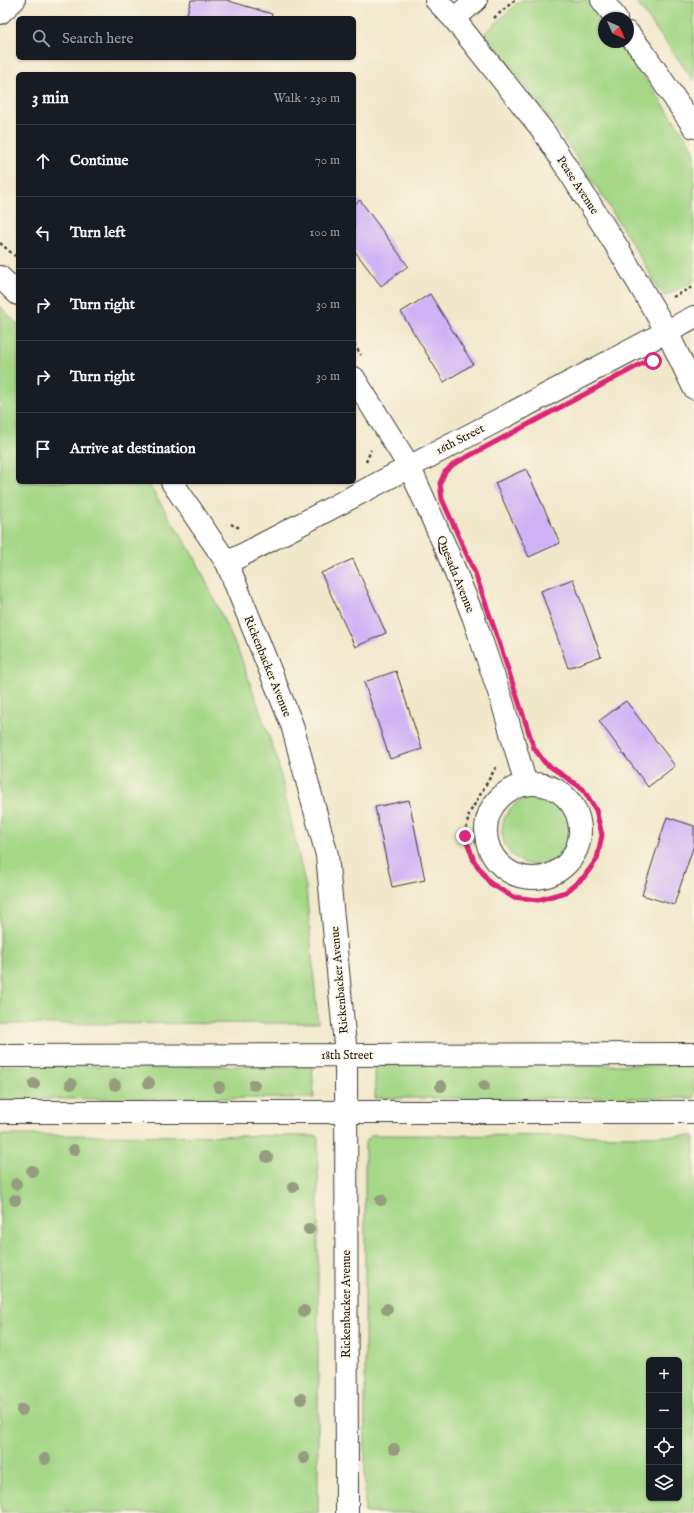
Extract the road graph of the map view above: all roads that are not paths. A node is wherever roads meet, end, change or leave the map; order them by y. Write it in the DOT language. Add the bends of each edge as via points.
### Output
graph roads {
  1 [pos="6,0"];
  2 [pos="14,0"];
  3 [pos="436,0"];
  4 [pos="476,0"];
  5 [pos="602,0"];
  6 [pos="0,9"];
  7 [pos="611,12"];
  8 [pos="0,13"];
  9 [pos="454,19"];
  10 [pos="634,41"];
  11 [pos="694,127"];
  12 [pos="0,277"];
  13 [pos="16,292"];
  14 [pos="694,317"];
  15 [pos="667,332"];
  16 [pos="356,381"];
  17 [pos="694,388"];
  18 [pos="409,466"];
  19 [pos="173,484"];
  20 [pos="227,563"];
  21 [pos="526,785"];
  22 [pos="694,1054"];
  23 [pos="346,1055"];
  24 [pos="0,1056"];
  25 [pos="345,1111"];
  26 [pos="0,1112"];
  27 [pos="694,1112"];
  28 [pos="347,1513"];
  1 -- 6 [label="street"];
  2 -- 8 [label="street"];
  3 -- 9 [label="street, Pease Avenue"];
  4 -- 9 [label="street"];
  5 -- 7 [label="street"];
  9 -- 15 [label="street, Pease Avenue" via="544,132 619,250"];
  10 -- 11 [label="street"];
  12 -- 13 [label="street"];
  14 -- 15 [label="street, 16th Street"];
  15 -- 17 [label="street, Pease Avenue"];
  15 -- 18 [label="street, 16th Street"];
  16 -- 18 [label="street, Quesada Avenue"];
  18 -- 20 [label="street, 16th Street"];
  18 -- 21 [label="street, Quesada Avenue" via="473,616 502,701"];
  19 -- 20 [label="street, Rickenbacker Avenue"];
  20 -- 23 [label="street, Rickenbacker Avenue" via="292,725 327,855"];
  21 -- 21 [label="street" via="512,789 500,798 491,810 487,823 487,838 491,852 500,864 512,873 526,877 542,877 557,871 569,861 578,847 578,815 569,801 557,790 542,785"];
  22 -- 23 [label="street, 18th Street"];
  23 -- 24 [label="street, 18th Street"];
  23 -- 25 [label="street, Rickenbacker Avenue"];
  25 -- 26 [label="street"];
  25 -- 27 [label="street"];
  25 -- 28 [label="street, Rickenbacker Avenue"];
}
